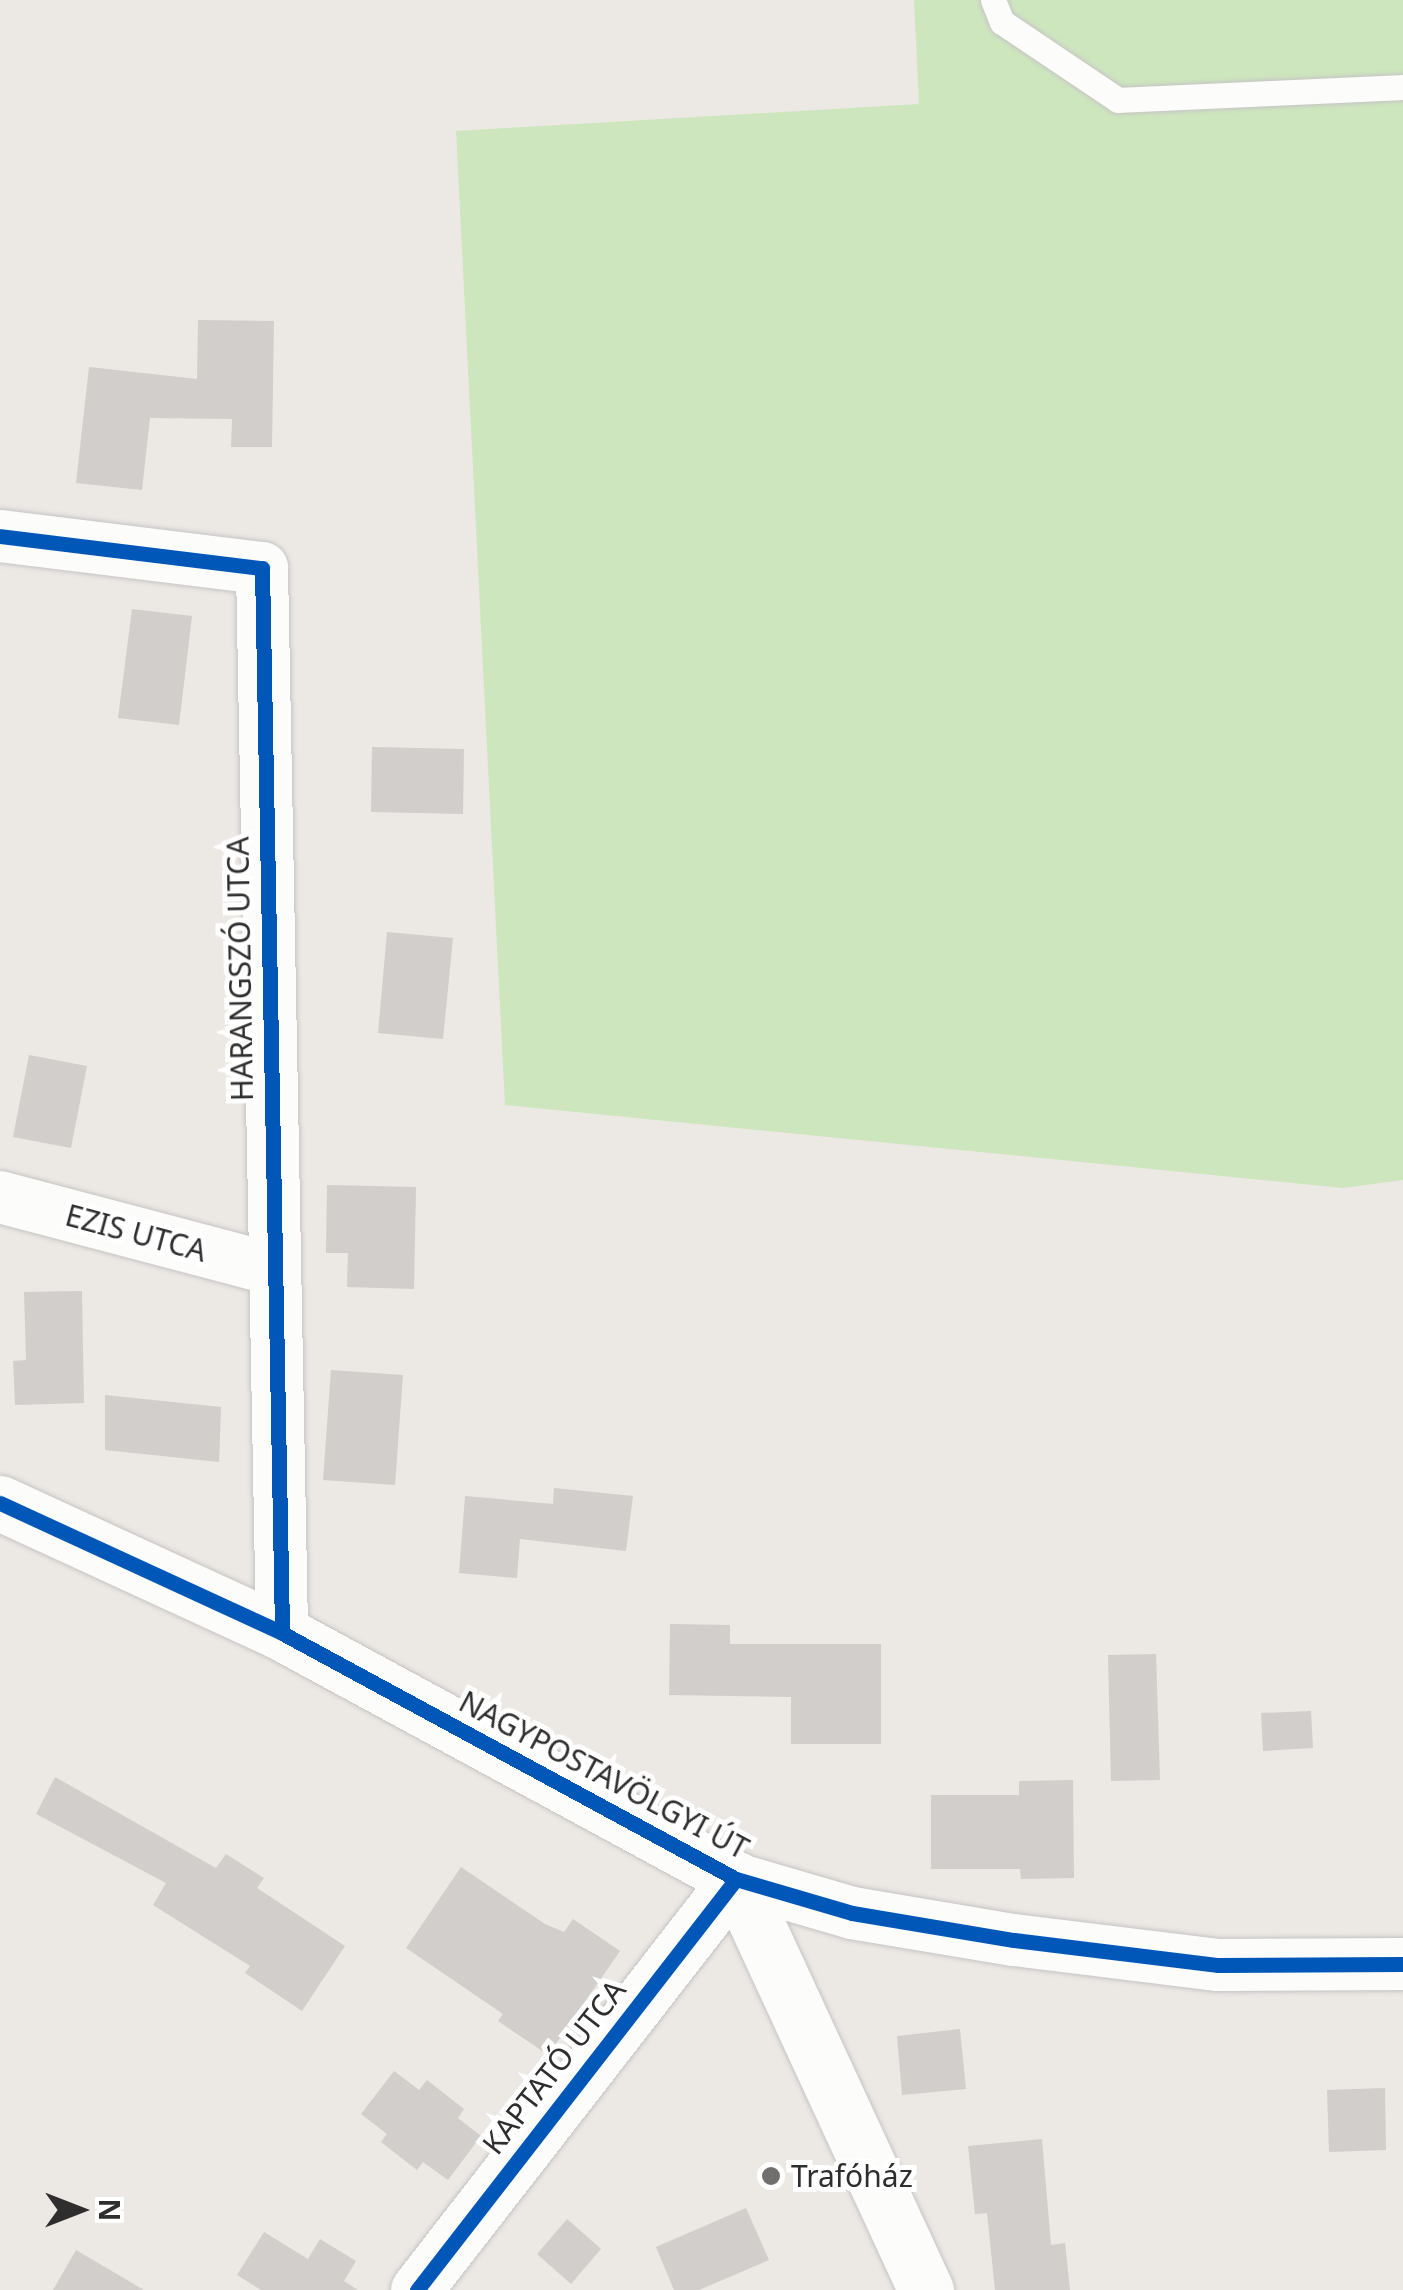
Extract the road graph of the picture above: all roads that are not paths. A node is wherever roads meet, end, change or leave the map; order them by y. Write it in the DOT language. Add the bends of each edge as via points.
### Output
graph roads {
  1 [pos="993,0"];
  2 [pos="1403,87"];
  3 [pos="0,536"];
  4 [pos="0,1197"];
  5 [pos="272,1269"];
  6 [pos="0,1503"];
  7 [pos="282,1633"];
  8 [pos="736,1879"];
  9 [pos="1403,1964"];
  10 [pos="417,2290"];
  11 [pos="926,2290"];
  1 -- 2 [label="lane" via="1002,22 1118,100"];
  3 -- 5 [label="street, HARANGSZÓ UTCA" via="262,568"];
  4 -- 5 [label="street, EZIS UTCA"];
  5 -- 7 [label="street, HARANGSZÓ UTCA"];
  6 -- 7 [label="street, NAGYPOSTAVÖLGYI ÚT"];
  7 -- 8 [label="street, NAGYPOSTAVÖLGYI ÚT"];
  8 -- 9 [label="street, NAGYPOSTAVÖLGYI ÚT" via="852,1913 1014,1940 1218,1965"];
  8 -- 10 [label="street, KAPTATÓ UTCA"];
  8 -- 11 [label="street"];
}
